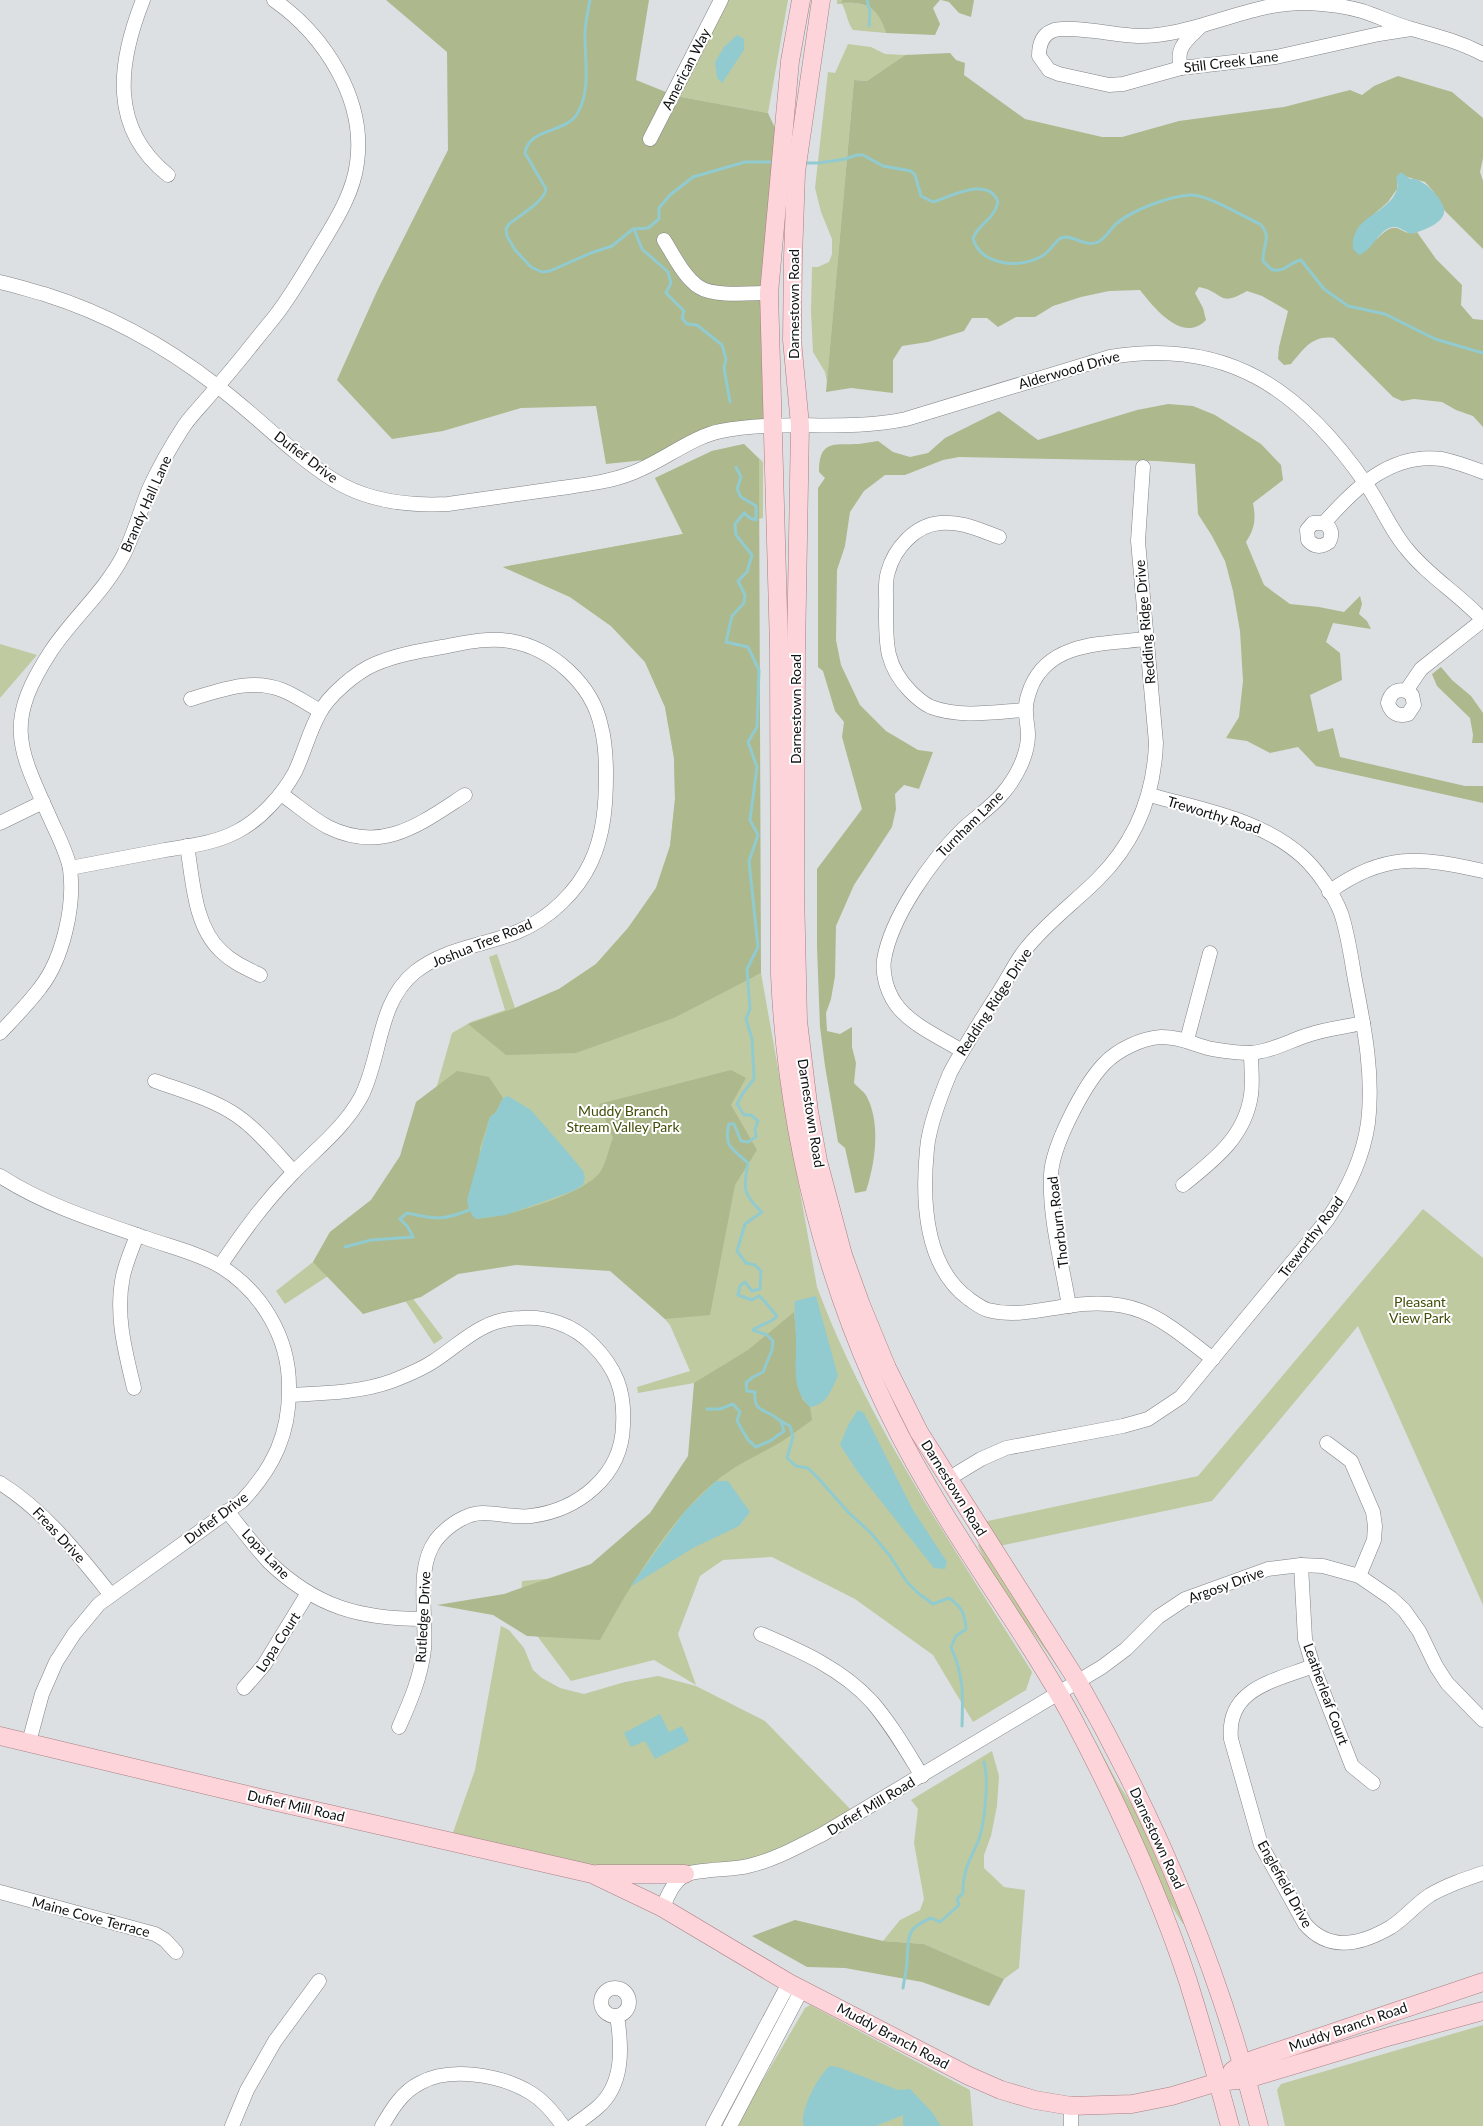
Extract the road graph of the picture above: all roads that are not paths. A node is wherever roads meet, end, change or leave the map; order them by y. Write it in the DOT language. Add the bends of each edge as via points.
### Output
graph roads {
  1 [pos="143,0"];
  2 [pos="274,0"];
  3 [pos="721,0"];
  4 [pos="801,0"];
  5 [pos="821,0"];
  6 [pos="1201,26"];
  7 [pos="1411,29"];
  8 [pos="1483,54"];
  9 [pos="1181,68"];
  10 [pos="650,139"];
  11 [pos="789,162"];
  12 [pos="168,175"];
  13 [pos="664,240"];
  14 [pos="0,282"];
  15 [pos="769,293"];
  16 [pos="218,386"];
  17 [pos="787,425"];
  18 [pos="1143,466"];
  19 [pos="1483,472"];
  20 [pos="1365,482"];
  21 [pos="1324,523"];
  22 [pos="999,537"];
  23 [pos="1483,620"];
  24 [pos="1146,639"];
  25 [pos="1406,691"];
  26 [pos="191,699"];
  27 [pos="1025,710"];
  28 [pos="320,711"];
  29 [pos="281,794"];
  30 [pos="465,795"];
  31 [pos="1150,795"];
  32 [pos="43,802"];
  33 [pos="0,823"];
  34 [pos="187,846"];
  35 [pos="70,868"];
  36 [pos="1483,870"];
  37 [pos="1329,892"];
  38 [pos="1210,953"];
  39 [pos="260,975"];
  40 [pos="1363,1024"];
  41 [pos="0,1033"];
  42 [pos="1187,1040"];
  43 [pos="962,1051"];
  44 [pos="1251,1053"];
  45 [pos="155,1081"];
  46 [pos="294,1172"];
  47 [pos="0,1176"];
  48 [pos="1183,1185"];
  49 [pos="137,1235"];
  50 [pos="220,1266"];
  51 [pos="1069,1306"];
  52 [pos="1213,1359"];
  53 [pos="134,1388"];
  54 [pos="290,1395"];
  55 [pos="1327,1443"];
  56 [pos="948,1479"];
  57 [pos="0,1483"];
  58 [pos="227,1511"];
  59 [pos="1301,1565"];
  60 [pos="1359,1576"];
  61 [pos="308,1593"];
  62 [pos="111,1595"];
  63 [pos="423,1619"];
  64 [pos="761,1634"];
  65 [pos="1313,1666"];
  66 [pos="1078,1682"];
  67 [pos="244,1688"];
  68 [pos="1059,1693"];
  69 [pos="1483,1720"];
  70 [pos="399,1727"];
  71 [pos="0,1736"];
  72 [pos="29,1742"];
  73 [pos="922,1776"];
  74 [pos="1373,1783"];
  75 [pos="1483,1873"];
  76 [pos="592,1874"];
  77 [pos="685,1874"];
  78 [pos="0,1892"];
  79 [pos="662,1908"];
  80 [pos="176,1952"];
  81 [pos="319,1981"];
  82 [pos="1483,1982"];
  83 [pos="795,1986"];
  84 [pos="1483,2011"];
  85 [pos="617,2016"];
  86 [pos="1245,2072"];
  87 [pos="1218,2082"];
  88 [pos="1071,2106"];
  89 [pos="232,2126"];
  90 [pos="382,2126"];
  91 [pos="563,2126"];
  92 [pos="573,2126"];
  93 [pos="713,2126"];
  94 [pos="730,2126"];
  95 [pos="1072,2126"];
  96 [pos="1230,2126"];
  97 [pos="1259,2126"];
  1 -- 12 [label="street" via="125,55 127,114 135,137 152,162"];
  2 -- 16 [label="street, Brandy Hall Lane" via="302,25 340,73 352,102 358,144 357,164 342,208 289,298"];
  3 -- 10 [label="street, American Way"];
  4 -- 11 [label="main road, Darnestown Road" via="790,61"];
  5 -- 11 [label="main road, Darnestown Road"];
  6 -- 7 [label="street, Still Creek Lane" via="1263,7 1309,3 1343,6"];
  6 -- 9 [label="street" via="1180,50"];
  6 -- 9 [label="street, Still Creek Lane" via="1140,36 1059,29 1044,36 1039,49 1040,60 1049,70 1109,85"];
  7 -- 8 [label="street, Still Creek Lane" via="1454,40"];
  7 -- 9 [label="street, Still Creek Lane" via="1276,58"];
  11 -- 15 [label="main road, Darnestown Road"];
  11 -- 17 [label="main road, Darnestown Road" via="792,340"];
  13 -- 15 [label="street" via="685,273 699,287 710,292"];
  14 -- 16 [label="street, Dufief Drive" via="70,302 138,332"];
  15 -- 17 [label="main road, Darnestown Road"];
  16 -- 17 [label="street, Dufief Drive" via="333,480 359,492 395,502 423,505 604,482 632,473 720,431"];
  16 -- 32 [label="street, Brandy Hall Lane" via="171,446 123,555 105,583 52,649 26,698 20,719 23,752"];
  17 -- 20 [label="street, Alderwood Drive" via="885,423 906,419 1110,357 1169,352 1222,363 1278,390 1313,418"];
  17 -- 56 [label="main road, Darnestown Road" via="796,652 794,891 798,1021 804,1074 818,1161 843,1255 901,1398"];
  17 -- 68 [label="main road, Darnestown Road" via="779,647 780,975 782,1016 800,1151 837,1285 885,1405 929,1489"];
  18 -- 24 [label="street, Redding Ridge Drive" via="1138,541"];
  19 -- 20 [label="street" via="1443,460 1415,459 1396,463"];
  20 -- 21 [label="street"];
  20 -- 23 [label="street, Alderwood Drive" via="1397,536 1416,560"];
  22 -- 27 [label="street" via="962,523 940,523 905,541 897,550 887,573 886,645 888,657 900,680 920,701 931,707 961,713"];
  23 -- 25 [label="street" via="1421,669"];
  24 -- 27 [label="street, Turnham Lane" via="1076,648 1055,656 1035,677"];
  24 -- 31 [label="street, Redding Ridge Drive" via="1156,743"];
  26 -- 28 [label="street" via="232,686 268,686"];
  27 -- 43 [label="street, Turnham Lane" via="1028,736 1015,777 1002,794 936,857 896,926 884,960 887,988 895,1004 916,1023"];
  28 -- 29 [label="street, Joshua Tree Road" via="295,772"];
  28 -- 46 [label="street, Joshua Tree Road" via="347,682 373,665 395,657 482,640 510,641 555,660 578,680 590,698 601,724 606,756 606,800 601,834 592,859 573,890 557,906 518,932 433,960 400,988 389,1008 373,1069 361,1096 348,1118"];
  29 -- 30 [label="street" via="327,826 350,836 370,838 397,835 418,826"];
  29 -- 34 [label="street, Joshua Tree Road" via="258,818 240,830 218,840"];
  31 -- 37 [label="street, Treworthy Road" via="1237,819 1267,831 1303,857"];
  31 -- 43 [label="street, Redding Ridge Drive" via="1138,824 1117,857 1099,878 1052,919 1025,951"];
  32 -- 33 [label="street"];
  32 -- 35 [label="street, Brandy Hall Lane"];
  34 -- 35 [label="street, Joshua Tree Road"];
  34 -- 39 [label="street" via="198,908 212,941 238,965"];
  35 -- 41 [label="street, Brandy Hall Lane" via="68,921 52,970"];
  36 -- 37 [label="street" via="1416,859 1392,862 1371,868"];
  37 -- 40 [label="street, Treworthy Road" via="1340,911 1347,934"];
  38 -- 42 [label="street"];
  40 -- 44 [label="street, Thorburn Road" via="1308,1035"];
  40 -- 52 [label="street, Treworthy Road" via="1370,1088 1368,1124 1359,1161 1327,1220"];
  42 -- 44 [label="street, Thorburn Road" via="1212,1049"];
  42 -- 51 [label="street, Thorburn Road" via="1151,1039 1131,1045 1105,1063 1062,1132 1052,1160 1051,1176 1054,1218"];
  43 -- 51 [label="street, Redding Ridge Drive" via="941,1094 927,1147 925,1195 937,1259 957,1290 987,1310 1011,1314"];
  44 -- 48 [label="street" via="1252,1094 1241,1126 1222,1153"];
  45 -- 46 [label="street" via="203,1097 237,1116"];
  46 -- 50 [label="street, Joshua Tree Road" via="260,1209"];
  47 -- 49 [label="street, Dufief Drive" via="64,1210"];
  49 -- 50 [label="street, Dufief Drive"];
  49 -- 53 [label="street" via="123,1276 119,1307 122,1342"];
  50 -- 54 [label="street, Dufief Drive" via="239,1280 269,1315 285,1351"];
  51 -- 52 [label="street, Redding Ridge Drive" via="1107,1302 1142,1310 1165,1322"];
  52 -- 56 [label="street, Treworthy Road" via="1181,1397 1148,1419 1006,1448"];
  54 -- 58 [label="street, Dufief Drive" via="285,1432 274,1460 254,1489"];
  54 -- 63 [label="street, Rutledge Drive" via="360,1390 392,1381 432,1362 476,1330 507,1319 524,1317 562,1324 583,1336 604,1356 614,1373 624,1406 623,1434 610,1469 595,1488 576,1502 555,1511 528,1516 481,1513 457,1521 435,1542 426,1561"];
  55 -- 60 [label="street" via="1351,1461 1373,1512 1374,1540"];
  56 -- 66 [label="main road, Darnestown Road"];
  57 -- 62 [label="street, Freas Drive" via="53,1527"];
  58 -- 61 [label="street, Lopa Lane" via="268,1560"];
  58 -- 62 [label="street, Dufief Drive"];
  59 -- 60 [label="street, Argosy Drive" via="1324,1566"];
  59 -- 65 [label="street, Leatherleaf Court" via="1305,1639"];
  59 -- 66 [label="street, Argosy Drive" via="1268,1569 1185,1599 1158,1617 1126,1649"];
  60 -- 69 [label="street, Argosy Drive" via="1404,1610 1447,1683"];
  61 -- 63 [label="street, Lopa Lane" via="364,1616"];
  61 -- 67 [label="street, Lopa Court" via="264,1666"];
  62 -- 72 [label="street, Dufief Drive" via="99,1604 74,1634 56,1662 42,1694"];
  63 -- 70 [label="street, Rutledge Drive" via="421,1669"];
  64 -- 73 [label="street" via="821,1662 854,1684 896,1733"];
  65 -- 74 [label="street, Leatherleaf Court" via="1352,1766"];
  65 -- 75 [label="street, Englefield Drive" via="1252,1691 1235,1708 1230,1727 1261,1845 1305,1924 1331,1943 1354,1943 1391,1927 1442,1888"];
  66 -- 68 [label="street, Dufief Mill Road"];
  66 -- 86 [label="main road, Darnestown Road" via="1117,1754 1185,1898"];
  68 -- 73 [label="street, Dufief Mill Road"];
  68 -- 87 [label="main road, Darnestown Road" via="1142,1862 1187,1980"];
  71 -- 72 [label="main road, Dufief Mill Road"];
  72 -- 76 [label="main road, Dufief Mill Road"];
  73 -- 77 [label="street, Dufief Mill Road" via="782,1854 748,1866"];
  76 -- 77 [label="main road"];
  76 -- 79 [label="main road, Muddy Branch Road"];
  77 -- 79 [label="street" via="674,1884"];
  78 -- 80 [label="street, Maine Cove Terrace" via="155,1934"];
  79 -- 83 [label="main road, Muddy Branch Road"];
  81 -- 89 [label="street" via="275,2041 247,2090"];
  82 -- 86 [label="main road, Muddy Branch Road"];
  83 -- 88 [label="main road, Muddy Branch Road" via="969,2076 1036,2100"];
  83 -- 93 [label="street"];
  83 -- 94 [label="street"];
  84 -- 86 [label="main road, Muddy Branch Road"];
  85 -- 92 [label="street" via="621,2058 616,2080 599,2106"];
  86 -- 87 [label="main road, Muddy Branch Road"];
  86 -- 97 [label="main road, Darnestown Road"];
  87 -- 88 [label="main road, Muddy Branch Road" via="1132,2104"];
  87 -- 96 [label="main road, Darnestown Road"];
  88 -- 95 [label="street"];
  90 -- 91 [label="street" via="409,2090 433,2076 452,2073 517,2086 549,2108"];
}
